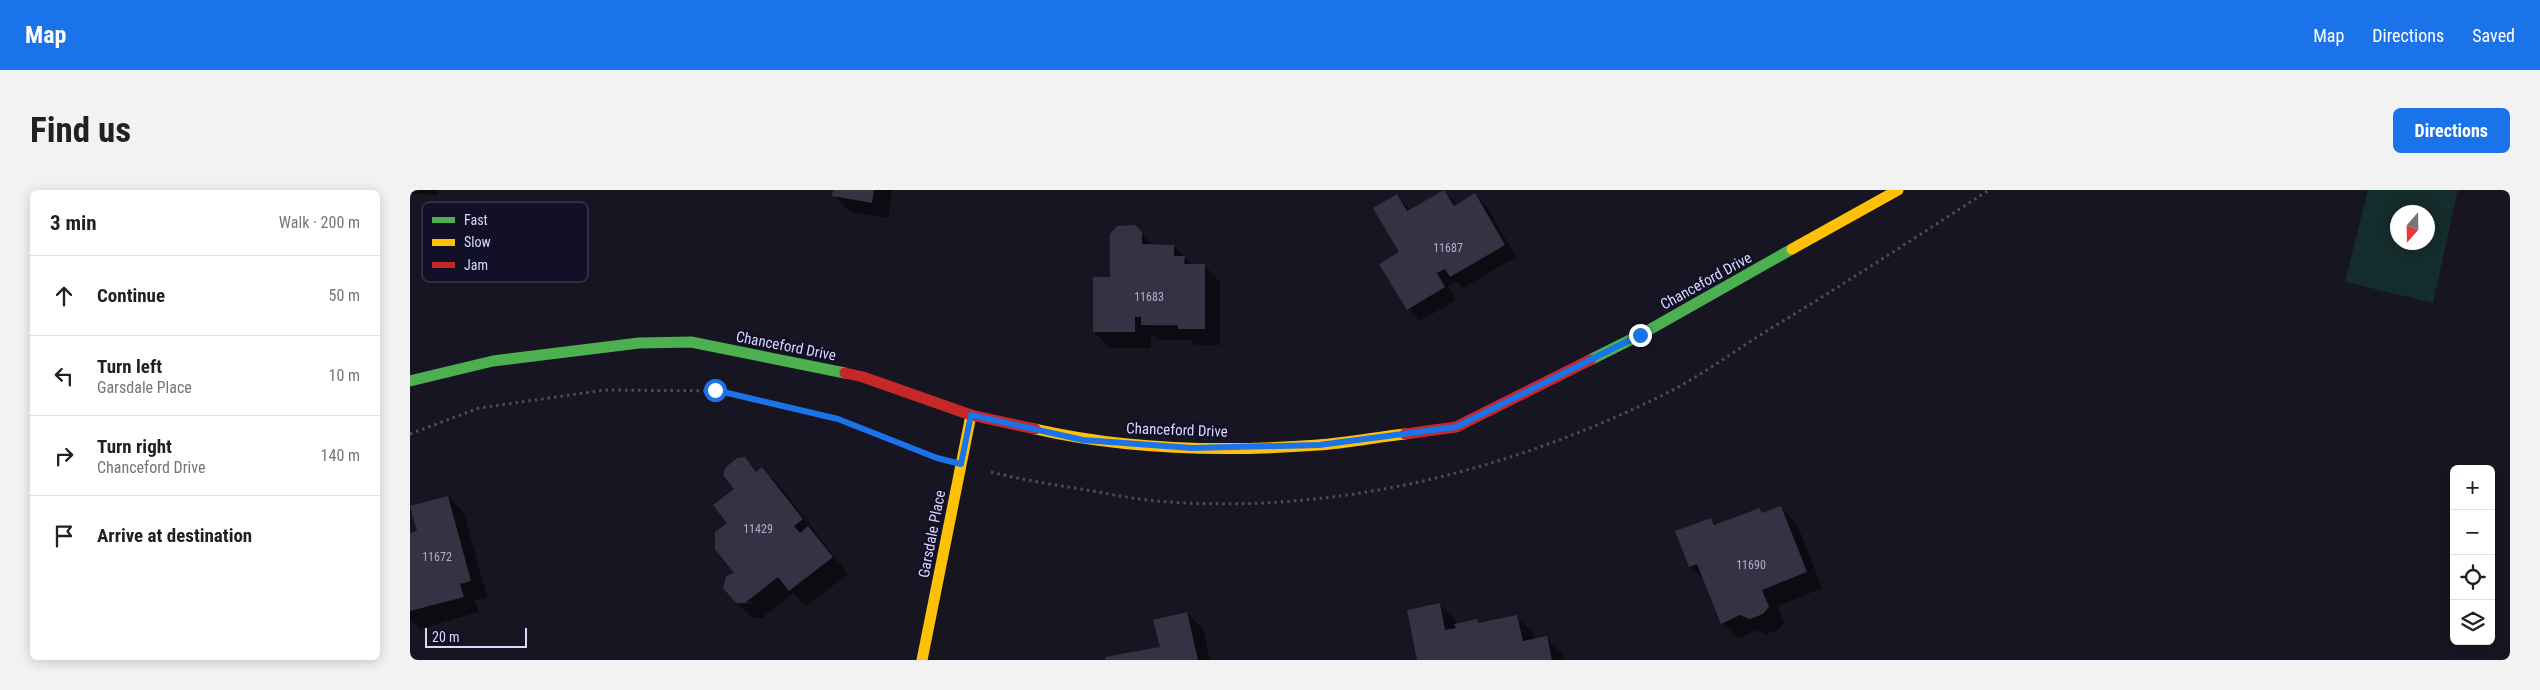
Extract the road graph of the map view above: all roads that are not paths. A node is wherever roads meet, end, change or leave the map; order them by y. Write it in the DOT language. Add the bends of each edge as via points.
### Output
graph roads {
  1 [pos="1898,190"];
  2 [pos="410,381"];
  3 [pos="971,415"];
  4 [pos="922,660"];
  1 -- 3 [label="street, Chanceford Drive" via="1640,335 1456,427 1319,445 1192,448 1083,440"];
  2 -- 3 [label="street, Chanceford Drive" via="493,361 639,343 691,342 863,377"];
  3 -- 4 [label="street, Garsdale Place"];
}
